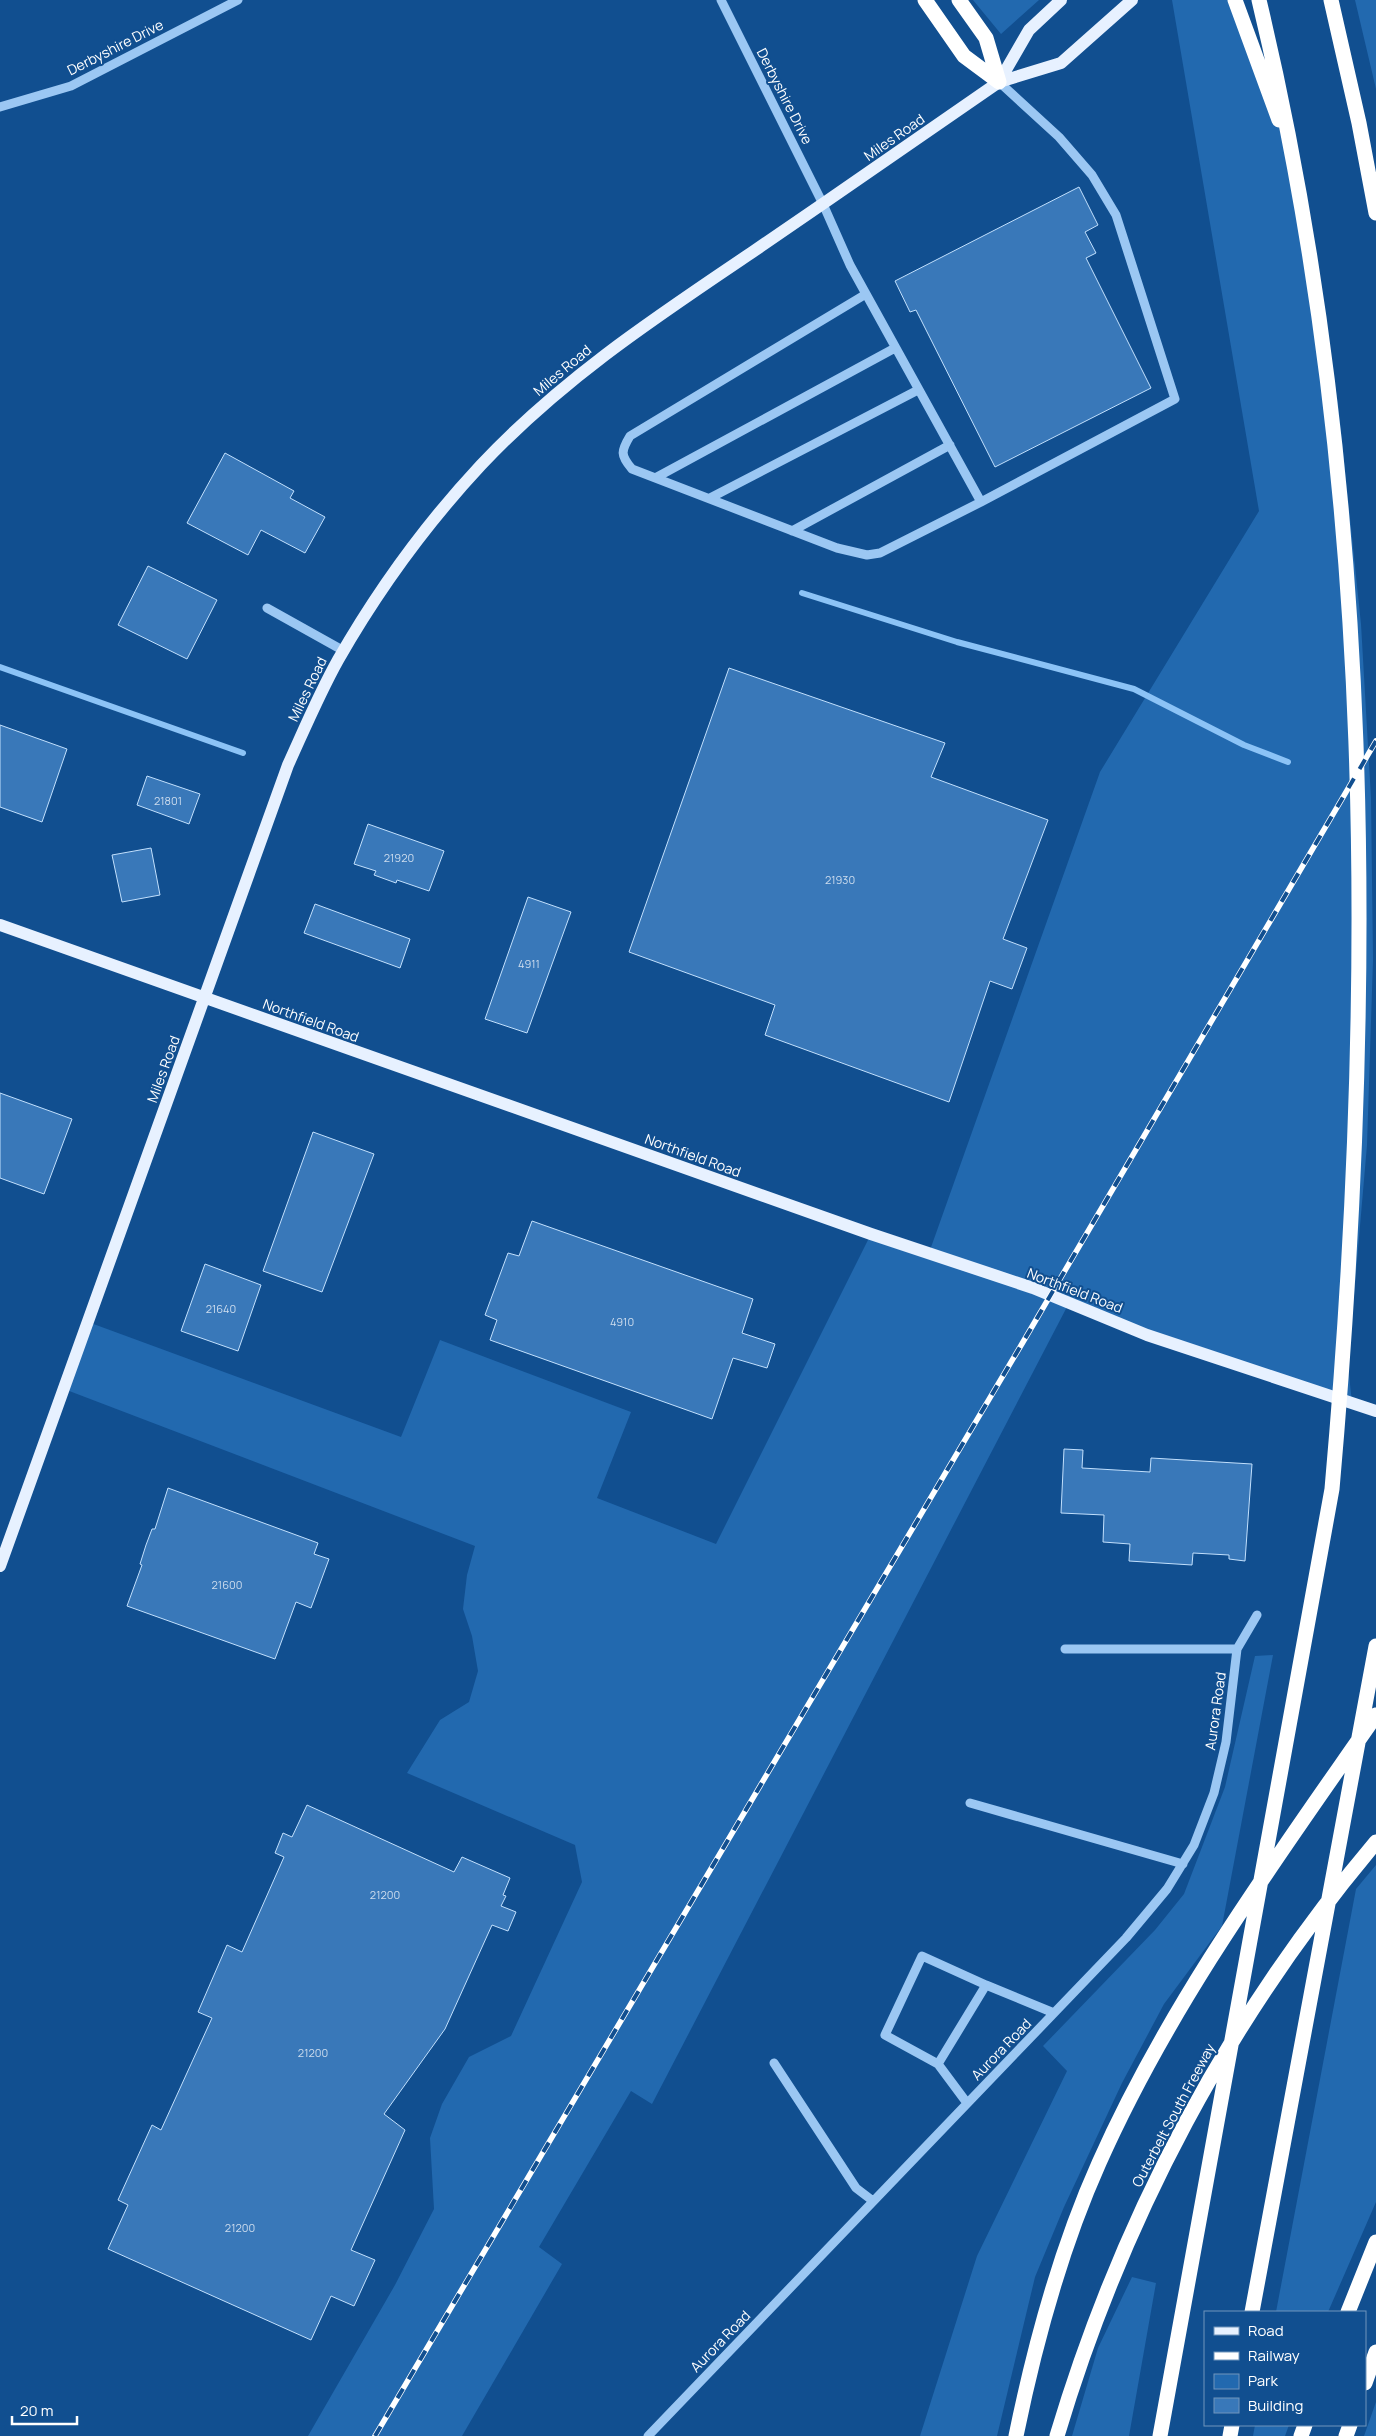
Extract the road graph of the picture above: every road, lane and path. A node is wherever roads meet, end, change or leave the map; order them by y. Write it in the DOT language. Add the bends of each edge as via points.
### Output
graph roads {
  1 [pos="238,0"];
  2 [pos="721,0"];
  3 [pos="925,0"];
  4 [pos="959,0"];
  5 [pos="1061,0"];
  6 [pos="1132,0"];
  7 [pos="1235,0"];
  8 [pos="1258,0"];
  9 [pos="1331,0"];
  10 [pos="999,82"];
  11 [pos="0,106"];
  12 [pos="1296,166"];
  13 [pos="823,204"];
  14 [pos="1376,213"];
  15 [pos="866,294"];
  16 [pos="895,348"];
  17 [pos="918,390"];
  18 [pos="950,445"];
  19 [pos="657,477"];
  20 [pos="710,498"];
  21 [pos="981,502"];
  22 [pos="792,531"];
  23 [pos="267,608"];
  24 [pos="344,651"];
  25 [pos="0,925"];
  26 [pos="204,998"];
  27 [pos="1376,1411"];
  28 [pos="0,1566"];
  29 [pos="1257,1614"];
  30 [pos="1376,1646"];
  31 [pos="1065,1649"];
  32 [pos="1237,1649"];
  33 [pos="1376,1715"];
  34 [pos="970,1803"];
  35 [pos="1376,1842"];
  36 [pos="1183,1864"];
  37 [pos="986,1985"];
  38 [pos="1054,2013"];
  39 [pos="774,2062"];
  40 [pos="938,2064"];
  41 [pos="967,2103"];
  42 [pos="873,2201"];
  43 [pos="1376,2242"];
  44 [pos="1252,2311"];
  45 [pos="1348,2311"];
  46 [pos="1376,2352"];
  47 [pos="1366,2380"];
  48 [pos="648,2436"];
  49 [pos="1016,2436"];
  50 [pos="1057,2436"];
  51 [pos="1160,2436"];
  1 -- 11 [label="street, Derbyshire Drive" via="71,86"];
  2 -- 13 [label="street, Derbyshire Drive"];
  3 -- 10 [label="highway" via="964,56"];
  4 -- 10 [label="highway" via="986,38"];
  5 -- 10 [label="main road, Miles Road" via="1029,30"];
  6 -- 10 [label="main road, Miles Road" via="1061,63"];
  7 -- 12 [label="highway"];
  8 -- 12 [label="highway"];
  9 -- 14 [label="highway"];
  10 -- 13 [label="main road, Miles Road"];
  10 -- 21 [label="street" via="1059,137 1092,175 1116,215 1175,398"];
  12 -- 51 [label="highway" via="1338,403 1361,624 1371,798 1373,960 1368,1117 1359,1254 1332,1490"];
  13 -- 15 [label="street, Derbyshire Drive"];
  13 -- 24 [label="main road, Miles Road" via="626,338 534,413 430,524 381,590"];
  15 -- 16 [label="street, Derbyshire Drive"];
  15 -- 19 [label="street" via="630,436 622,448 623,459 632,469"];
  16 -- 17 [label="street, Derbyshire Drive"];
  16 -- 19 [label="street"];
  17 -- 18 [label="street, Derbyshire Drive"];
  17 -- 20 [label="street"];
  18 -- 21 [label="street, Derbyshire Drive"];
  18 -- 22 [label="street"];
  19 -- 20 [label="street"];
  20 -- 22 [label="street"];
  21 -- 22 [label="street" via="880,553 867,555"];
  23 -- 24 [label="street"];
  24 -- 26 [label="main road, Miles Road" via="321,692 288,765"];
  25 -- 26 [label="main road, Northfield Road"];
  26 -- 27 [label="main road, Northfield Road" via="862,1231 1033,1288 1147,1335"];
  26 -- 28 [label="main road, Miles Road"];
  29 -- 32 [label="street, Aurora Road"];
  30 -- 44 [label="highway"];
  31 -- 32 [label="street"];
  32 -- 36 [label="street, Aurora Road" via="1226,1742 1214,1793 1194,1846"];
  33 -- 49 [label="highway" via="1266,1874 1138,2082 1098,2164 1057,2271 1029,2372"];
  34 -- 36 [label="street"];
  35 -- 50 [label="highway, Outerbelt South Freeway" via="1292,1950 1227,2049 1184,2124 1153,2183 1107,2289"];
  36 -- 38 [label="street, Aurora Road" via="1167,1889 1126,1938"];
  37 -- 38 [label="street"];
  37 -- 40 [label="street"];
  37 -- 40 [label="street" via="922,1956 885,2035"];
  38 -- 41 [label="street, Aurora Road"];
  39 -- 42 [label="street" via="856,2188"];
  40 -- 41 [label="street"];
  41 -- 42 [label="street, Aurora Road"];
  42 -- 48 [label="street, Aurora Road"];
  43 -- 45 [label="highway"];
  46 -- 47 [label="highway"];
}
